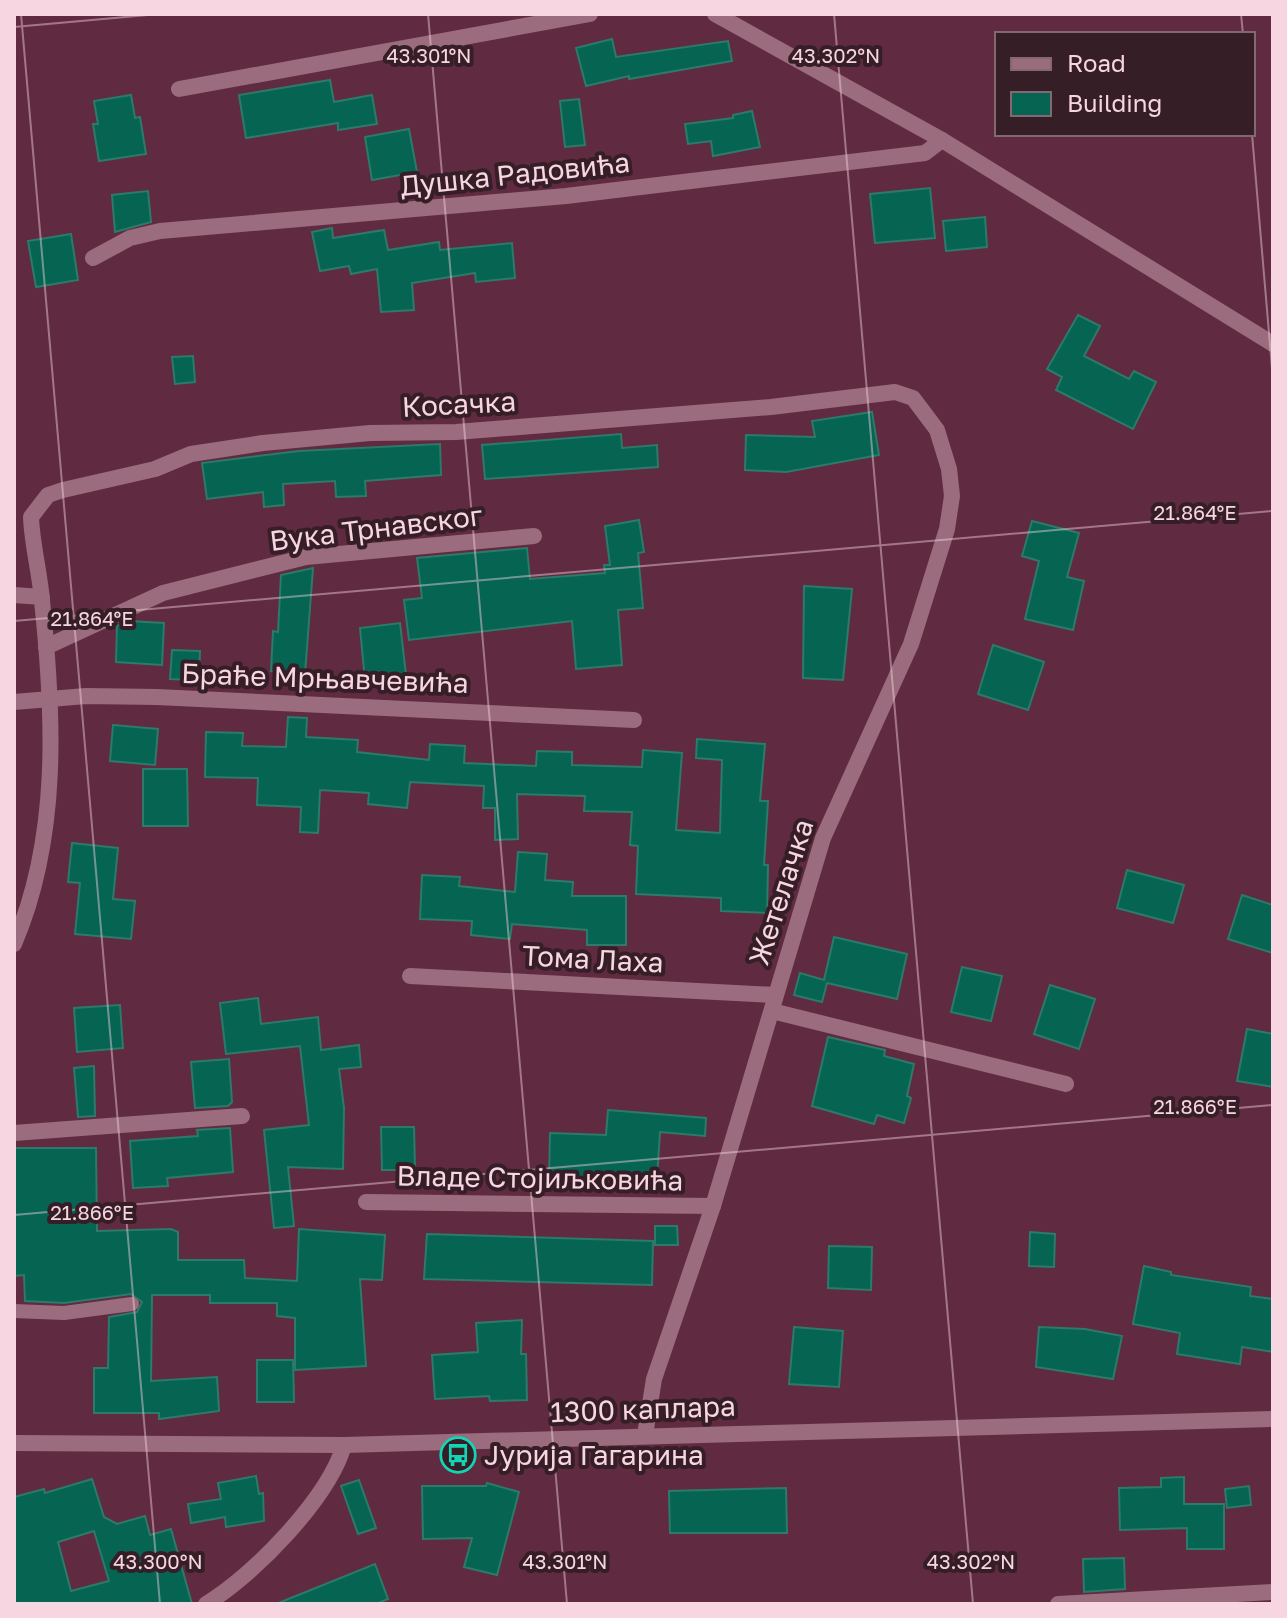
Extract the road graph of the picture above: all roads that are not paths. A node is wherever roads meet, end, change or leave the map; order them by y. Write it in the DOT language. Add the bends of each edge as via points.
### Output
graph roads {
  1 [pos="590,14"];
  2 [pos="715,14"];
  3 [pos="179,89"];
  4 [pos="942,140"];
  5 [pos="93,258"];
  6 [pos="1273,344"];
  7 [pos="895,392"];
  8 [pos="534,536"];
  9 [pos="14,595"];
  10 [pos="42,597"];
  11 [pos="46,647"];
  12 [pos="47,701"];
  13 [pos="14,702"];
  14 [pos="634,720"];
  15 [pos="14,944"];
  16 [pos="410,976"];
  17 [pos="773,1003"];
  18 [pos="1066,1084"];
  19 [pos="242,1116"];
  20 [pos="14,1133"];
  21 [pos="366,1202"];
  22 [pos="713,1206"];
  23 [pos="132,1304"];
  24 [pos="14,1311"];
  25 [pos="1273,1419"];
  26 [pos="645,1435"];
  27 [pos="14,1443"];
  28 [pos="344,1445"];
  29 [pos="1273,1592"];
  30 [pos="206,1604"];
  31 [pos="1058,1604"];
  1 -- 3 [label="street"];
  2 -- 4 [label="street"];
  4 -- 5 [label="street, Душка Радовића" via="925,153 709,181 160,231 130,238"];
  4 -- 6 [label="street"];
  7 -- 10 [label="street, Косачка" via="472,431 370,433 191,454 155,469 48,495 31,517"];
  7 -- 17 [label="street, Жетелачка" via="913,398 937,430 952,496 947,529 911,644 823,838"];
  8 -- 11 [label="street, Вука Трнавског" via="306,557 163,593"];
  9 -- 10 [label="street"];
  10 -- 11 [label="street"];
  11 -- 12 [label="street"];
  12 -- 13 [label="street, Браће Мрњавчевића"];
  12 -- 14 [label="street, Браће Мрњавчевића" via="157,697"];
  12 -- 15 [label="street" via="51,765 44,839"];
  16 -- 17 [label="street, Тома Лаха"];
  17 -- 18 [label="street, Тома Лаха"];
  17 -- 22 [label="street, Жетелачка"];
  19 -- 20 [label="street"];
  21 -- 22 [label="street, Владе Стојиљковића"];
  22 -- 26 [label="street, Жетелачка" via="654,1379"];
  23 -- 24 [label="lane" via="64,1313"];
  25 -- 26 [label="street, 1300 каплара"];
  26 -- 28 [label="street, 1300 каплара"];
  27 -- 28 [label="street, 1300 каплара"];
  28 -- 30 [label="street" via="336,1466 277,1545 233,1587"];
  29 -- 31 [label="street"];
}
